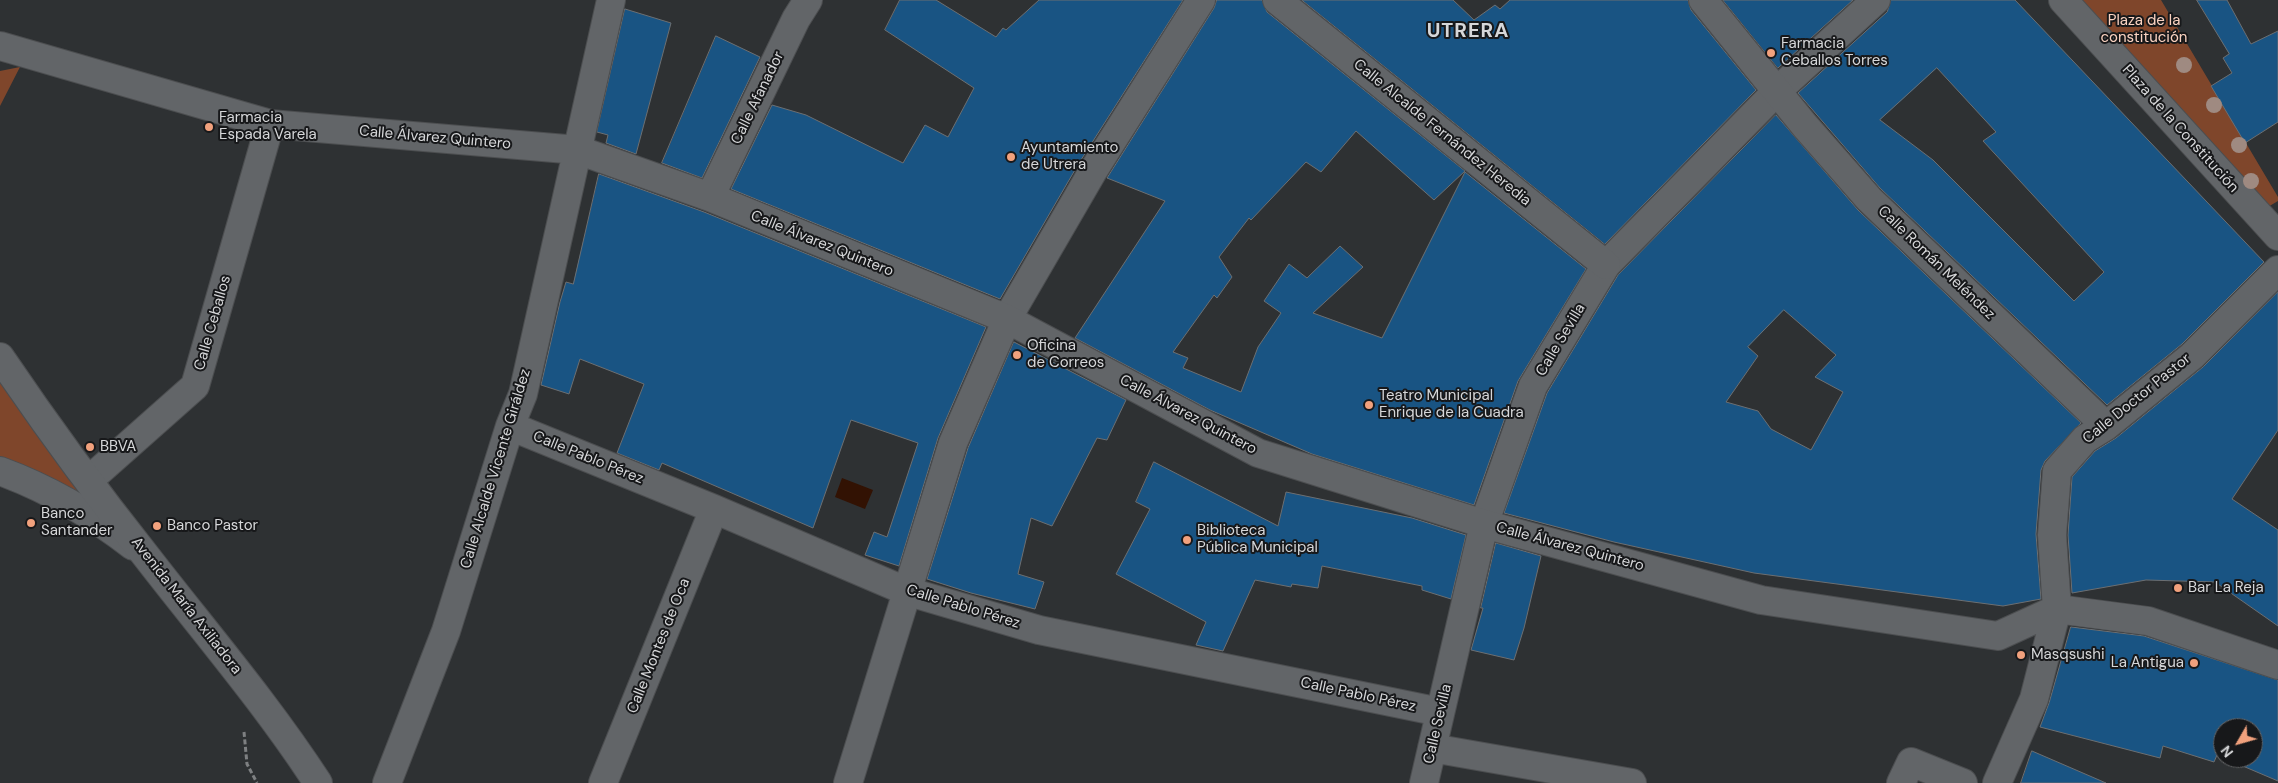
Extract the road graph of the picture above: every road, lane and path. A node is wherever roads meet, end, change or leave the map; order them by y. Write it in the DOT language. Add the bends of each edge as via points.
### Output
graph roads {
  1 [pos="611,0"];
  2 [pos="808,0"];
  3 [pos="1201,0"];
  4 [pos="1277,0"];
  5 [pos="1703,0"];
  6 [pos="1876,0"];
  7 [pos="2063,0"];
  8 [pos="0,46"];
  9 [pos="1777,91"];
  10 [pos="270,124"];
  11 [pos="578,150"];
  12 [pos="710,197"];
  13 [pos="2278,236"];
  14 [pos="1606,265"];
  15 [pos="2278,270"];
  16 [pos="1007,319"];
  17 [pos="0,357"];
  18 [pos="510,426"];
  19 [pos="2106,426"];
  20 [pos="0,471"];
  21 [pos="89,480"];
  22 [pos="714,509"];
  23 [pos="1484,524"];
  24 [pos="145,556"];
  25 [pos="906,591"];
  26 [pos="2057,609"];
  27 [pos="2278,665"];
  28 [pos="1440,712"];
  29 [pos="1432,748"];
  30 [pos="318,783"];
  31 [pos="387,783"];
  32 [pos="603,783"];
  33 [pos="848,783"];
  34 [pos="1424,783"];
  35 [pos="1632,783"];
  36 [pos="1901,783"];
  37 [pos="1963,783"];
  38 [pos="1997,783"];
  1 -- 11 [label="street, Calle Alcalde Vicente Giráldez"];
  2 -- 12 [label="street, Calle Afanador"];
  3 -- 16 [label="street" via="1093,171"];
  4 -- 14 [label="street, Calle Alcalde Fernández Heredia"];
  5 -- 9 [label="street, Calle Román Meléndez"];
  6 -- 9 [label="street, Calle Sevilla"];
  7 -- 13 [label="street, Plaza de la Constitución"];
  8 -- 10 [label="street, Calle Álvarez Quintero"];
  9 -- 14 [label="street, Calle Sevilla"];
  9 -- 19 [label="street, Calle Román Meléndez" via="1869,199"];
  10 -- 11 [label="street, Calle Álvarez Quintero"];
  10 -- 21 [label="street, Calle Ceballos" via="195,386"];
  11 -- 12 [label="street, Calle Álvarez Quintero"];
  11 -- 18 [label="street, Calle Alcalde Vicente Giráldez" via="523,394"];
  12 -- 16 [label="street, Calle Álvarez Quintero"];
  14 -- 23 [label="street, Calle Sevilla" via="1533,386"];
  15 -- 19 [label="street, Calle Doctor Pastor" via="2192,356"];
  16 -- 23 [label="street, Calle Álvarez Quintero" via="1258,453"];
  16 -- 25 [label="street" via="953,442"];
  17 -- 21 [label="street, Avenida María Axiliadora"];
  18 -- 22 [label="street, Calle Pablo Pérez"];
  18 -- 31 [label="street, Calle Alcalde Vicente Giráldez" via="446,631"];
  19 -- 26 [label="street, Calle Doctor Pastor" via="2085,439 2057,471 2052,535"];
  20 -- 24 [label="street" via="63,499 95,518"];
  21 -- 24 [label="street, Avenida María Axiliadora"];
  22 -- 25 [label="street, Calle Pablo Pérez"];
  22 -- 32 [label="street, Calle Montes de Oca"];
  23 -- 26 [label="street, Calle Álvarez Quintero" via="1761,600 1998,636"];
  23 -- 28 [label="street, Calle Sevilla"];
  24 -- 30 [label="street, Avenida María Axiliadora" via="274,719"];
  25 -- 28 [label="street, Calle Pablo Pérez" via="1039,630"];
  25 -- 33 [label="street"];
  26 -- 27 [label="street" via="2148,621"];
  26 -- 38 [label="street, Calle Doctor Pastor" via="2034,699"];
  28 -- 29 [label="street, Calle Sevilla"];
  29 -- 34 [label="street, Calle Sevilla"];
  29 -- 35 [label="street"];
  36 -- 37 [label="street" via="1911,762"];
}
